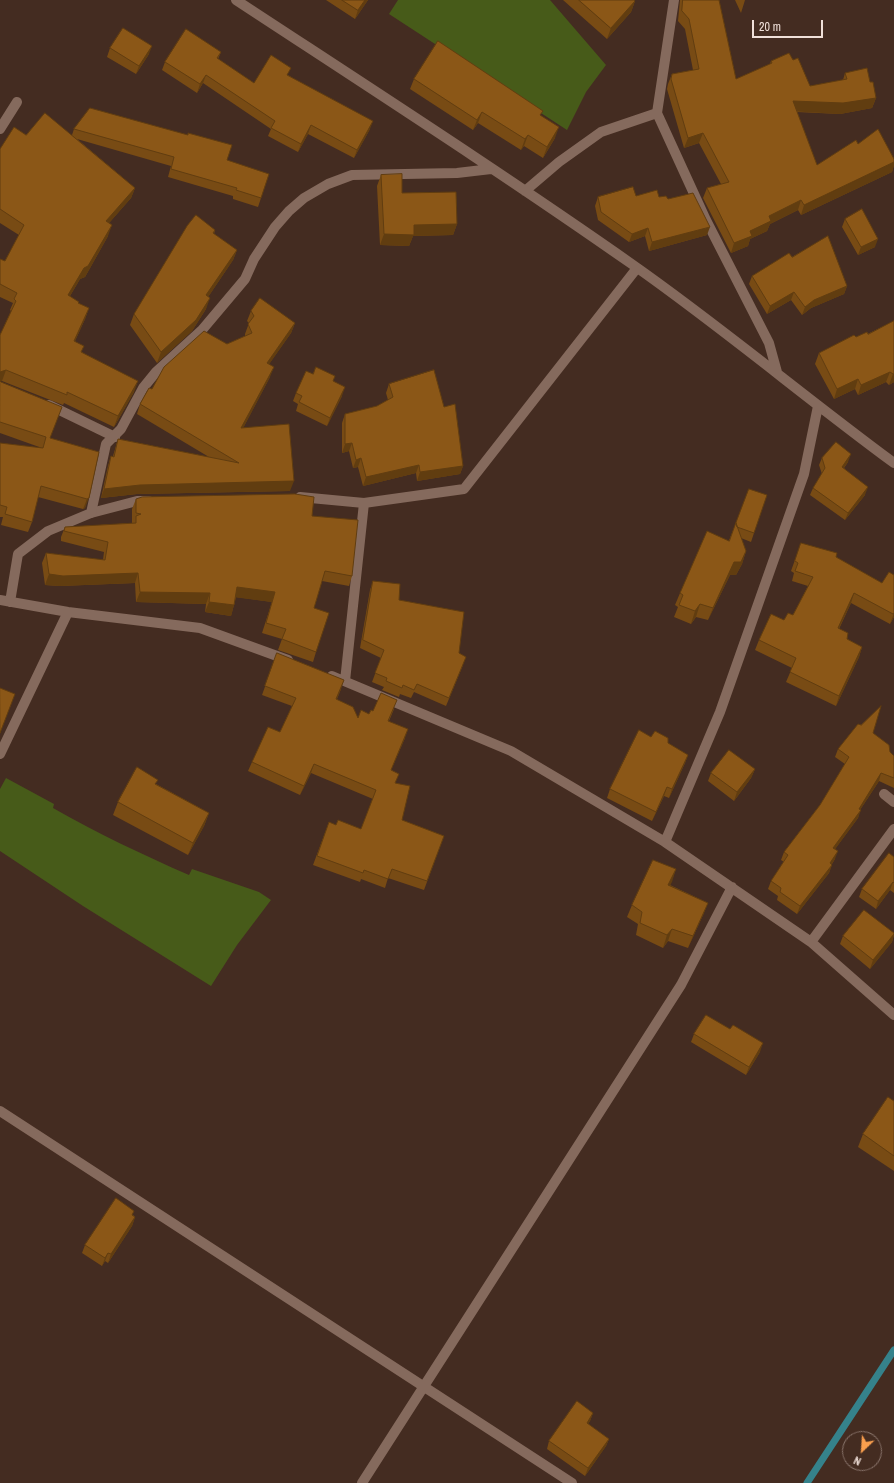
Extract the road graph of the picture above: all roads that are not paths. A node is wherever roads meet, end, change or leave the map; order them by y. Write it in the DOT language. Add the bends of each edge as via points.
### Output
graph roads {
  1 [pos="236,0"];
  2 [pos="674,0"];
  3 [pos="17,102"];
  4 [pos="656,113"];
  5 [pos="0,129"];
  6 [pos="491,169"];
  7 [pos="525,191"];
  8 [pos="637,268"];
  9 [pos="777,372"];
  10 [pos="40,401"];
  11 [pos="818,406"];
  12 [pos="115,437"];
  13 [pos="894,462"];
  14 [pos="286,497"];
  15 [pos="159,500"];
  16 [pos="364,503"];
  17 [pos="91,513"];
  18 [pos="5,601"];
  19 [pos="68,612"];
  20 [pos="294,662"];
  21 [pos="324,673"];
  22 [pos="345,681"];
  23 [pos="0,754"];
  24 [pos="884,794"];
  25 [pos="894,802"];
  26 [pos="894,829"];
  27 [pos="665,842"];
  28 [pos="732,887"];
  29 [pos="811,942"];
  30 [pos="894,1015"];
  31 [pos="0,1111"];
  32 [pos="424,1388"];
  33 [pos="362,1483"];
  34 [pos="572,1483"];
  1 -- 6 [label="street"];
  2 -- 4 [label="street"];
  3 -- 5 [label="street"];
  4 -- 7 [label="street" via="601,132 559,162"];
  4 -- 9 [label="street" via="706,220 769,343"];
  6 -- 7 [label="street"];
  6 -- 12 [label="street" via="458,174 352,174 304,198 274,227 245,279 202,330 156,372 143,388"];
  7 -- 8 [label="street"];
  8 -- 9 [label="street"];
  8 -- 16 [label="street" via="464,489"];
  9 -- 11 [label="street"];
  10 -- 12 [label="street"];
  11 -- 13 [label="street"];
  11 -- 27 [label="street" via="804,474 720,712"];
  12 -- 17 [label="street" via="106,444"];
  14 -- 16 [label="street"];
  15 -- 17 [label="street" via="137,501"];
  16 -- 22 [label="street"];
  17 -- 18 [label="street" via="48,531 18,554"];
  18 -- 19 [label="street"];
  19 -- 20 [label="street" via="200,628"];
  19 -- 23 [label="street"];
  21 -- 22 [label="street"];
  22 -- 27 [label="street" via="511,751"];
  24 -- 25 [label="street"];
  26 -- 29 [label="street"];
  27 -- 28 [label="street"];
  28 -- 29 [label="street"];
  28 -- 32 [label="street" via="681,985"];
  29 -- 30 [label="street"];
  31 -- 32 [label="street"];
  32 -- 33 [label="street"];
  32 -- 34 [label="street"];
}
